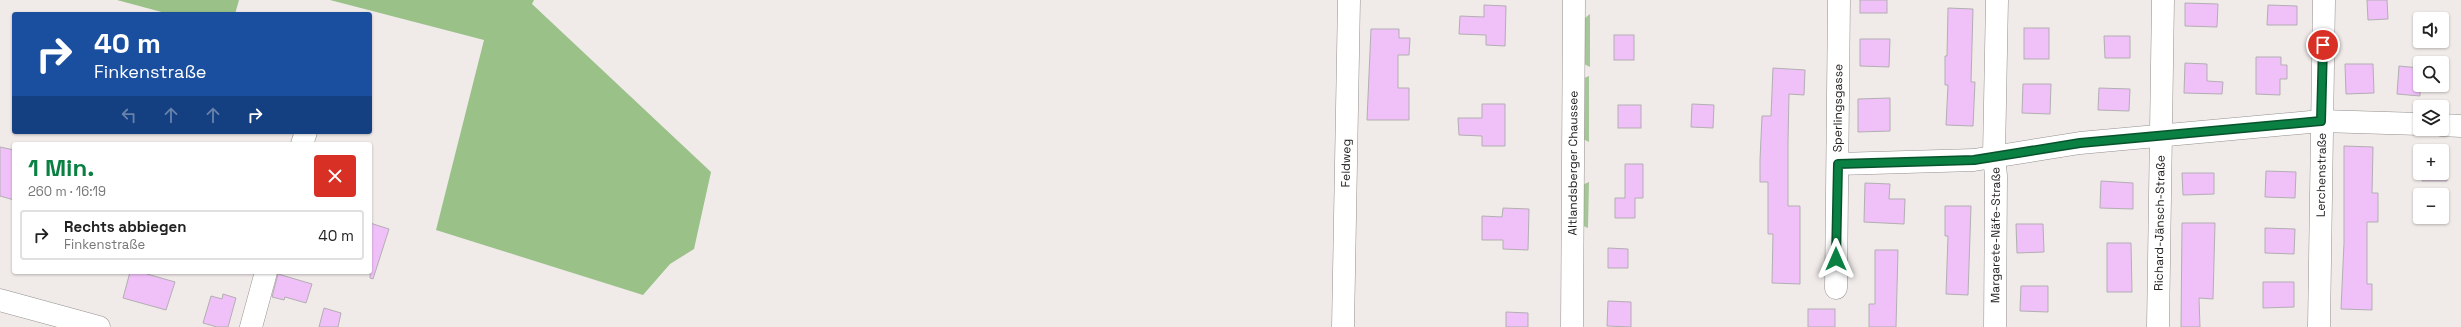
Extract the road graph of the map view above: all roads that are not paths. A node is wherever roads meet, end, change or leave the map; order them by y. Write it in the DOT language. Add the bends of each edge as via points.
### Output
graph roads {
  1 [pos="1349,0"];
  2 [pos="1574,0"];
  3 [pos="1839,0"];
  4 [pos="1997,0"];
  5 [pos="2163,0"];
  6 [pos="2324,0"];
  7 [pos="2321,121"];
  8 [pos="2413,124"];
  9 [pos="2449,125"];
  10 [pos="2461,126"];
  11 [pos="2161,136"];
  12 [pos="1994,155"];
  13 [pos="1838,164"];
  14 [pos="265,274"];
  15 [pos="1836,288"];
  16 [pos="0,300"];
  17 [pos="38,319"];
  18 [pos="99,327"];
  19 [pos="250,327"];
  20 [pos="1343,327"];
  21 [pos="1572,327"];
  22 [pos="1995,327"];
  23 [pos="2158,327"];
  24 [pos="2319,327"];
  1 -- 20 [label="street, Feldweg"];
  2 -- 21 [label="street, Altlandsberger Chaussee"];
  3 -- 13 [label="street, Sperlingsgasse"];
  4 -- 12 [label="street, Margarete-Näfe-Straße"];
  5 -- 11 [label="street, Richard-Jänsch-Straße"];
  6 -- 7 [label="street, Lerchenstraße"];
  7 -- 8 [label="street"];
  7 -- 11 [label="street"];
  7 -- 24 [label="street, Lerchenstraße"];
  9 -- 10 [label="street"];
  11 -- 12 [label="street" via="2080,143"];
  11 -- 23 [label="street, Richard-Jänsch-Straße"];
  12 -- 13 [label="street" via="1974,160"];
  12 -- 22 [label="street, Margarete-Näfe-Straße"];
  13 -- 15 [label="street, Sperlingsgasse"];
  14 -- 19 [label="street"];
  16 -- 17 [label="street"];
  17 -- 18 [label="street"];
}
